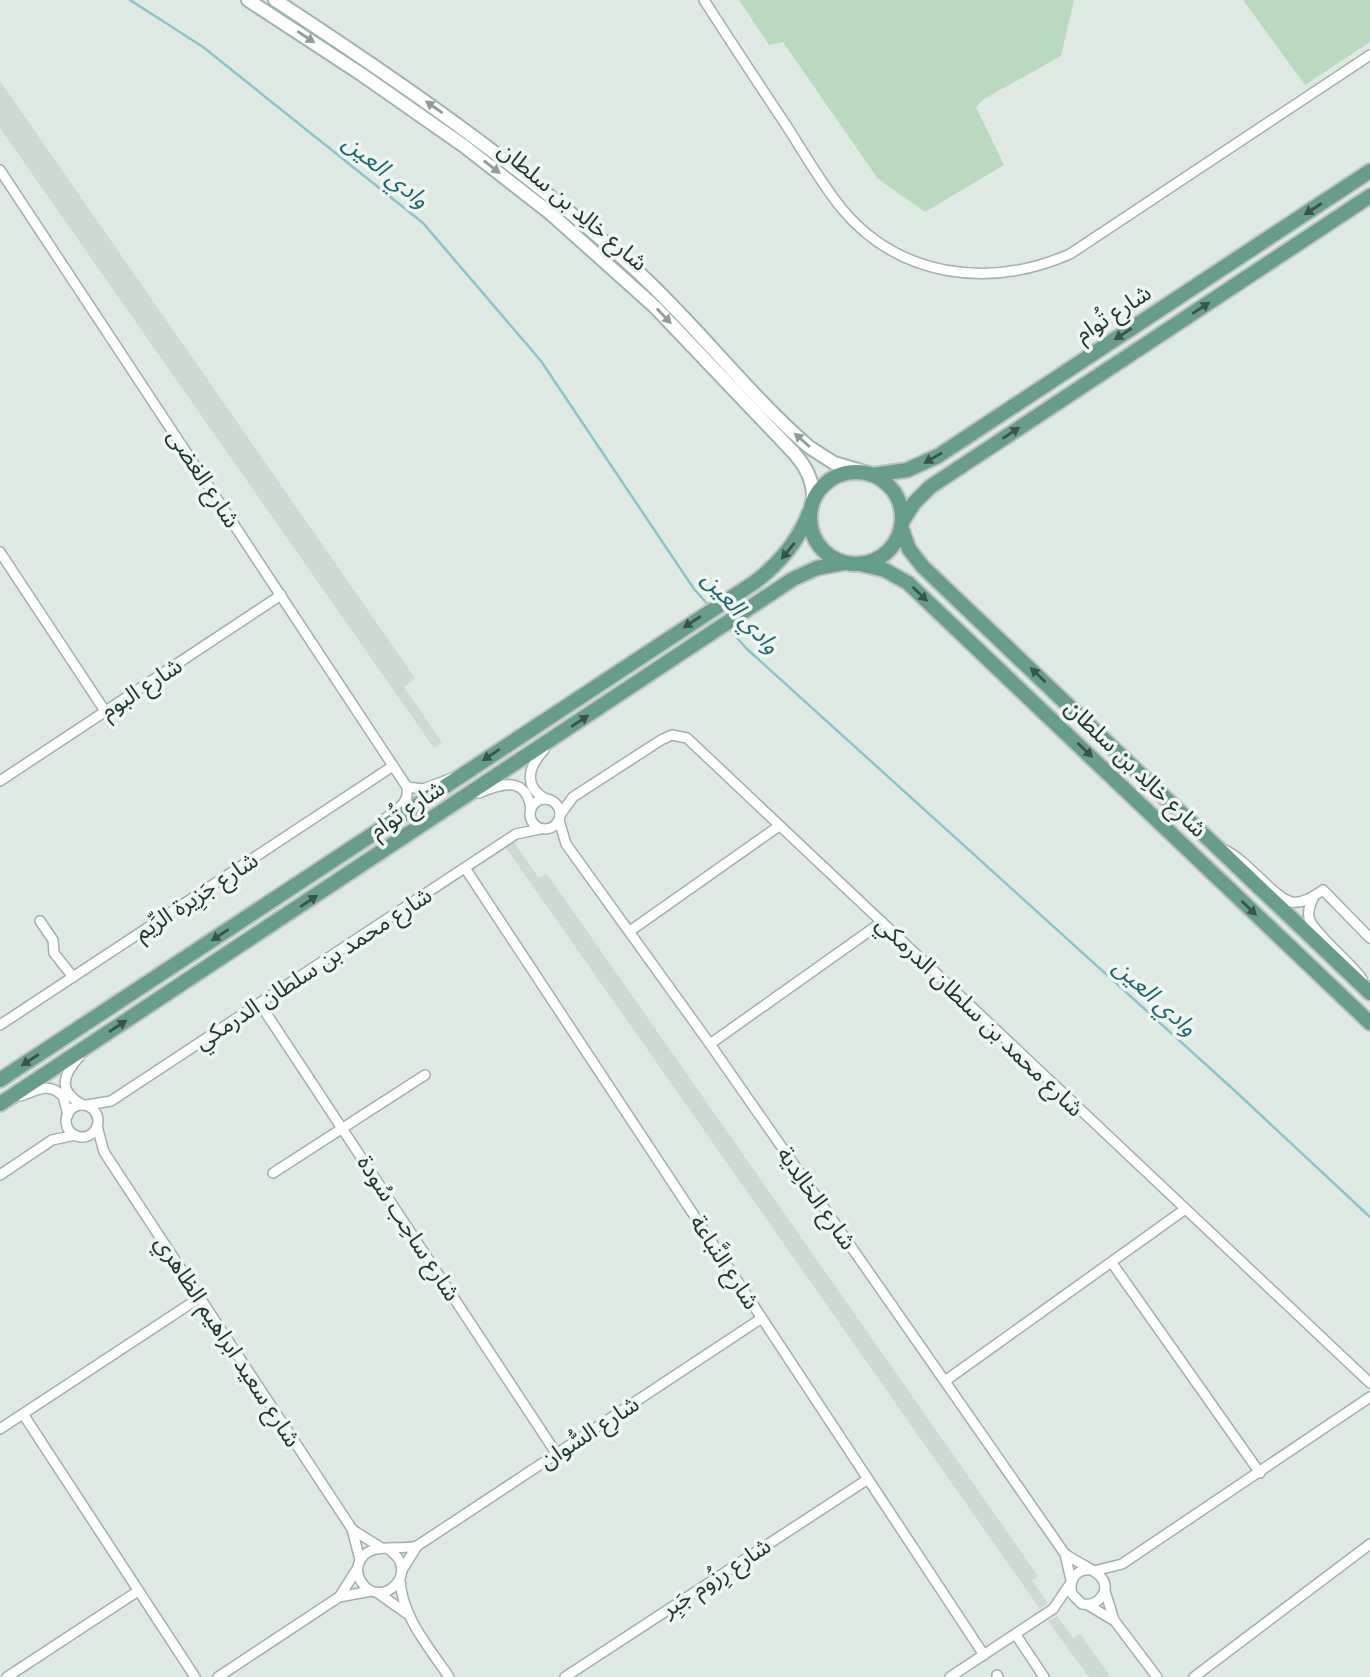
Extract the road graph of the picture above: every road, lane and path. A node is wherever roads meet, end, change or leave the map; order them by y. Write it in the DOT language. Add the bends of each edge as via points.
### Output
graph roads {
  1 [pos="248,0"];
  2 [pos="275,0"];
  3 [pos="704,0"];
  4 [pos="1370,55"];
  5 [pos="0,170"];
  6 [pos="1370,171"];
  7 [pos="1370,196"];
  8 [pos="867,473"];
  9 [pos="811,507"];
  10 [pos="902,524"];
  11 [pos="0,552"];
  12 [pos="844,563"];
  13 [pos="860,565"];
  14 [pos="281,595"];
  15 [pos="105,712"];
  16 [pos="557,736"];
  17 [pos="393,766"];
  18 [pos="460,776"];
  19 [pos="0,781"];
  20 [pos="407,787"];
  21 [pos="573,797"];
  22 [pos="461,800"];
  23 [pos="548,800"];
  24 [pos="530,811"];
  25 [pos="560,817"];
  26 [pos="779,826"];
  27 [pos="542,829"];
  28 [pos="377,830"];
  29 [pos="516,834"];
  30 [pos="566,844"];
  31 [pos="1217,847"];
  32 [pos="465,868"];
  33 [pos="1314,896"];
  34 [pos="40,921"];
  35 [pos="882,922"];
  36 [pos="630,931"];
  37 [pos="1370,938"];
  38 [pos="73,977"];
  39 [pos="1370,993"];
  40 [pos="260,1004"];
  41 [pos="1370,1023"];
  42 [pos="0,1026"];
  43 [pos="709,1044"];
  44 [pos="90,1045"];
  45 [pos="425,1075"];
  46 [pos="0,1080"];
  47 [pos="111,1101"];
  48 [pos="0,1105"];
  49 [pos="85,1105"];
  50 [pos="67,1117"];
  51 [pos="97,1125"];
  52 [pos="343,1128"];
  53 [pos="78,1135"];
  54 [pos="52,1140"];
  55 [pos="104,1152"];
  56 [pos="273,1173"];
  57 [pos="0,1174"];
  58 [pos="1184,1210"];
  59 [pos="1112,1264"];
  60 [pos="200,1297"];
  61 [pos="762,1318"];
  62 [pos="945,1381"];
  63 [pos="1370,1383"];
  64 [pos="1370,1397"];
  65 [pos="23,1414"];
  66 [pos="0,1429"];
  67 [pos="556,1453"];
  68 [pos="1259,1473"];
  69 [pos="868,1479"];
  70 [pos="352,1529"];
  71 [pos="1370,1544"];
  72 [pos="417,1546"];
  73 [pos="385,1549"];
  74 [pos="1065,1554"];
  75 [pos="359,1563"];
  76 [pos="1122,1564"];
  77 [pos="1093,1570"];
  78 [pos="401,1575"];
  79 [pos="1071,1582"];
  80 [pos="1105,1589"];
  81 [pos="138,1591"];
  82 [pos="374,1592"];
  83 [pos="339,1597"];
  84 [pos="1085,1604"];
  85 [pos="1053,1609"];
  86 [pos="408,1614"];
  87 [pos="1114,1620"];
  88 [pos="1016,1635"];
  89 [pos="984,1655"];
  90 [pos="7,1677"];
  91 [pos="195,1677"];
  92 [pos="218,1677"];
  93 [pos="449,1677"];
  94 [pos="565,1677"];
  95 [pos="950,1677"];
  96 [pos="1044,1677"];
  97 [pos="1157,1677"];
  98 [pos="1194,1677"];
  1 -- 9 [label="street, شارع خالِد بن سلطان, one-way" via="464,146 605,260 806,467 813,490"];
  8 -- 2 [label="street, شارع خالِد بن سلطان, one-way" via="834,463 808,447 664,297 549,195 452,120"];
  3 -- 4 [label="street" via="830,192 857,224 909,259 969,274 1031,269 1070,254"];
  5 -- 14 [label="street, شارع الغضى"];
  6 -- 8 [label="main road, شارع تُوام, one-way" via="938,456 907,470"];
  10 -- 7 [label="main road, شارع تُوام, one-way" via="930,487"];
  8 -- 9 [label="main road" via="849,472 827,481"];
  8 -- 10 [label="main road" via="883,480 898,499"];
  9 -- 12 [label="main road" via="814,539 821,550"];
  9 -- 18 [label="main road, شارع تُوام, one-way" via="793,545 755,582"];
  10 -- 13 [label="main road" via="887,553"];
  31 -- 10 [label="main road, شارع خالِد بن سلطان, one-way" via="923,567 909,549"];
  11 -- 15 [label="street"];
  12 -- 13 [label="main road"];
  16 -- 12 [label="main road, شارع تُوام, one-way" via="805,573"];
  13 -- 41 [label="main road, شارع خالِد بن سلطان, one-way" via="886,570 908,583"];
  14 -- 15 [label="street, شارع البوم"];
  14 -- 17 [label="street, شارع الغضى"];
  15 -- 19 [label="street, شارع البوم"];
  16 -- 22 [label="main road, شارع تُوام"];
  16 -- 23 [label="street" via="530,769 532,787"];
  17 -- 20 [label="street, شارع الغضى"];
  17 -- 38 [label="street, شارع جَزِيرة الرِّيم"];
  18 -- 20 [label="street" via="423,789"];
  18 -- 28 [label="main road, شارع تُوام"];
  20 -- 28 [label="street" via="407,799"];
  21 -- 23 [label="street, شارع محمد بن سلطان الدرمكي"];
  21 -- 25 [label="street, شارع محمد بن سلطان الدرمكي"];
  21 -- 26 [label="street, شارع محمد بن سلطان الدرمكي" via="667,736 678,735 690,741"];
  22 -- 24 [label="street" via="512,784 524,791"];
  44 -- 22 [label="main road, شارع تُوام, one-way"];
  23 -- 24 [label="street" via="538,801"];
  23 -- 25 [label="street" via="558,806"];
  24 -- 27 [label="street" via="531,821"];
  24 -- 29 [label="street, شارع محمد بن سلطان الدرمكي"];
  25 -- 27 [label="street" via="553,827"];
  25 -- 30 [label="street, شارع الخالِدية"];
  26 -- 35 [label="street, شارع محمد بن سلطان الدرمكي"];
  26 -- 36 [label="street"];
  27 -- 29 [label="street, شارع محمد بن سلطان الدرمكي"];
  27 -- 30 [label="street, شارع الخالِدية"];
  28 -- 46 [label="main road, شارع تُوام, one-way"];
  29 -- 32 [label="street, شارع محمد بن سلطان الدرمكي"];
  30 -- 36 [label="street, شارع الخالِدية"];
  31 -- 33 [label="street" via="1241,858 1284,900 1300,903"];
  31 -- 39 [label="main road, شارع خالِد بن سلطان"];
  32 -- 40 [label="street, شارع محمد بن سلطان الدرمكي"];
  32 -- 61 [label="street, شارع النَّباعة"];
  33 -- 37 [label="street" via="1323,890"];
  33 -- 39 [label="street" via="1308,911 1312,926 1356,970"];
  34 -- 38 [label="street" via="53,940 54,953"];
  35 -- 43 [label="street"];
  35 -- 58 [label="street, شارع محمد بن سلطان الدرمكي"];
  36 -- 43 [label="street, شارع الخالِدية"];
  38 -- 42 [label="street, شارع جَزِيرة الرِّيم"];
  40 -- 47 [label="street, شارع محمد بن سلطان الدرمكي"];
  40 -- 52 [label="street, شارع ساحِب سُودة"];
  43 -- 62 [label="street, شارع الخالِدية"];
  44 -- 48 [label="main road, شارع تُوام"];
  44 -- 49 [label="street" via="65,1079 70,1096"];
  45 -- 52 [label="street"];
  47 -- 49 [label="street, شارع محمد بن سلطان الدرمكي"];
  47 -- 51 [label="street, شارع محمد بن سلطان الدرمكي"];
  48 -- 50 [label="street" via="46,1087 63,1096"];
  49 -- 50 [label="street" via="74,1107"];
  49 -- 51 [label="street" via="97,1114"];
  50 -- 53 [label="street" via="69,1128"];
  50 -- 54 [label="street"];
  51 -- 53 [label="street" via="91,1134"];
  51 -- 55 [label="street, شارع سعيد ابراهيم الظاهري"];
  52 -- 56 [label="street"];
  52 -- 67 [label="street, شارع ساحِب سُودة"];
  53 -- 54 [label="street"];
  53 -- 55 [label="street, شارع سعيد ابراهيم الظاهري"];
  54 -- 57 [label="street"];
  55 -- 60 [label="street, شارع سعيد ابراهيم الظاهري"];
  58 -- 59 [label="street"];
  58 -- 63 [label="street, شارع محمد بن سلطان الدرمكي"];
  59 -- 62 [label="street"];
  59 -- 68 [label="street"];
  60 -- 65 [label="street"];
  60 -- 70 [label="street, شارع سعيد ابراهيم الظاهري"];
  61 -- 67 [label="street, شارع السُّوان"];
  61 -- 69 [label="street, شارع النَّباعة"];
  62 -- 74 [label="street, شارع الخالِدية"];
  64 -- 68 [label="street"];
  65 -- 66 [label="street"];
  65 -- 81 [label="street"];
  67 -- 72 [label="street, شارع السُّوان"];
  68 -- 76 [label="street"];
  69 -- 89 [label="street, شارع النَّباعة"];
  69 -- 94 [label="street, شارع رِزُوم جَبِر"];
  70 -- 73 [label="street, شارع سعيد ابراهيم الظاهري"];
  70 -- 75 [label="street, شارع سعيد ابراهيم الظاهري"];
  71 -- 98 [label="street"];
  72 -- 73 [label="street, شارع السُّوان"];
  72 -- 78 [label="street, شارع السُّوان"];
  73 -- 75 [label="street" via="370,1550"];
  73 -- 78 [label="street" via="398,1557"];
  74 -- 77 [label="street, شارع الخالِدية"];
  74 -- 79 [label="street, شارع الخالِدية"];
  75 -- 82 [label="street" via="362,1583"];
  75 -- 83 [label="street"];
  76 -- 77 [label="street"];
  76 -- 80 [label="street"];
  77 -- 79 [label="street" via="1080,1571"];
  77 -- 80 [label="street"];
  78 -- 82 [label="street" via="390,1590"];
  78 -- 86 [label="street"];
  79 -- 84 [label="street" via="1074,1598"];
  79 -- 85 [label="street"];
  80 -- 84 [label="street" via="1101,1598"];
  80 -- 87 [label="street"];
  81 -- 90 [label="street"];
  81 -- 91 [label="street"];
  82 -- 83 [label="street"];
  82 -- 86 [label="street"];
  83 -- 92 [label="street"];
  84 -- 85 [label="street"];
  84 -- 87 [label="street"];
  85 -- 88 [label="street"];
  86 -- 93 [label="street"];
  87 -- 97 [label="street"];
  88 -- 89 [label="street"];
  88 -- 96 [label="street"];
  89 -- 95 [label="street"];
}
